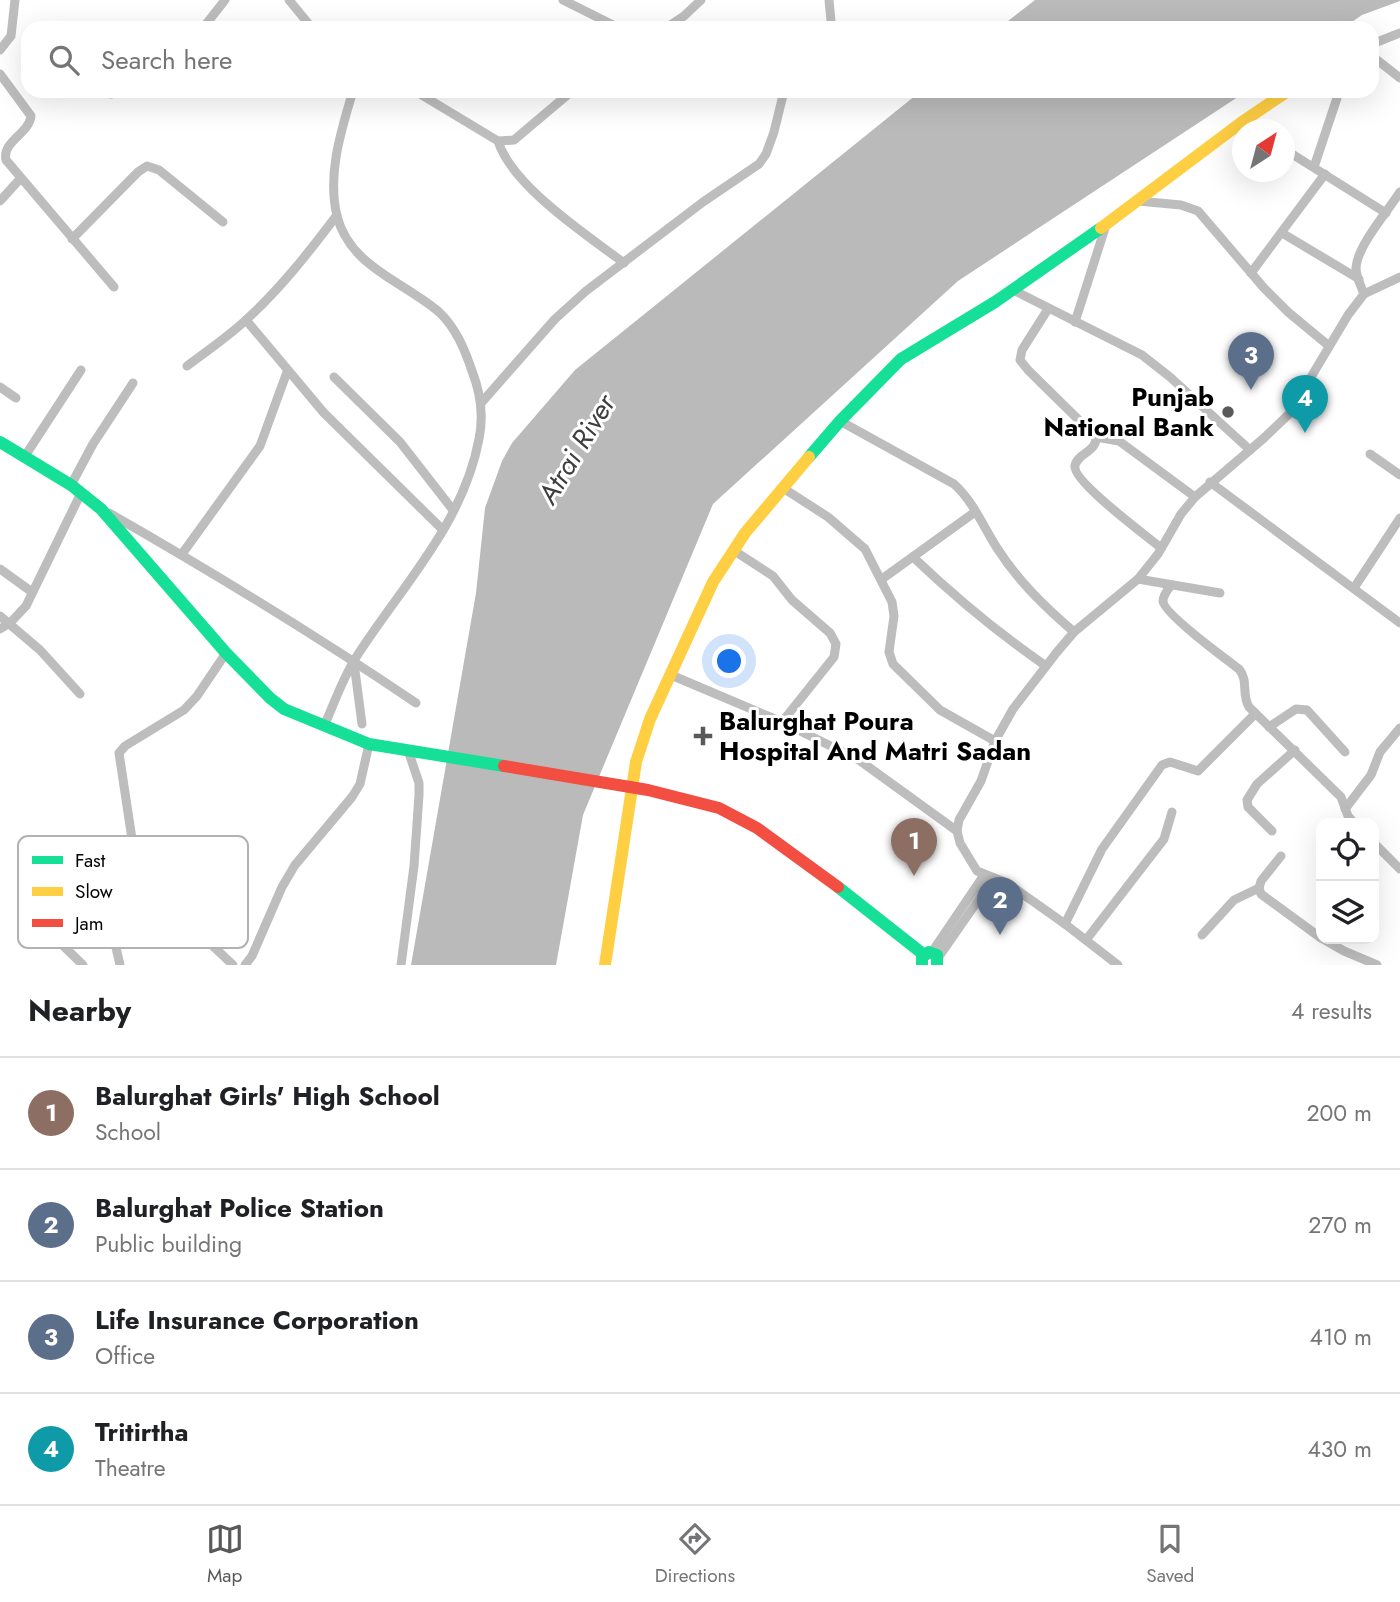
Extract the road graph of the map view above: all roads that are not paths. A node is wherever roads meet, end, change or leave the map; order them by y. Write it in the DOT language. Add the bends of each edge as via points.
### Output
graph roads {
  1 [pos="15,0"];
  2 [pos="225,0"];
  3 [pos="289,0"];
  4 [pos="563,0"];
  5 [pos="701,0"];
  6 [pos="829,0"];
  7 [pos="208,21"];
  8 [pos="306,21"];
  9 [pos="605,21"];
  10 [pos="676,21"];
  11 [pos="831,21"];
  12 [pos="1400,33"];
  13 [pos="1379,41"];
  14 [pos="0,50"];
  15 [pos="1379,62"];
  16 [pos="0,74"];
  17 [pos="1400,78"];
  18 [pos="352,98"];
  19 [pos="427,98"];
  20 [pos="564,98"];
  21 [pos="782,98"];
  22 [pos="1280,98"];
  23 [pos="1337,98"];
  24 [pos="1256,119"];
  25 [pos="1232,137"];
  26 [pos="498,141"];
  27 [pos="1295,156"];
  28 [pos="1314,167"];
  29 [pos="1325,174"];
  30 [pos="20,178"];
  31 [pos="1400,192"];
  32 [pos="0,201"];
  33 [pos="1139,201"];
  34 [pos="1386,213"];
  35 [pos="337,215"];
  36 [pos="223,222"];
  37 [pos="1106,225"];
  38 [pos="1282,233"];
  39 [pos="72,239"];
  40 [pos="624,263"];
  41 [pos="1251,273"];
  42 [pos="1359,280"];
  43 [pos="1398,281"];
  44 [pos="114,287"];
  45 [pos="1013,290"];
  46 [pos="1364,295"];
  47 [pos="1048,309"];
  48 [pos="246,320"];
  49 [pos="1075,322"];
  50 [pos="1329,346"];
  51 [pos="187,366"];
  52 [pos="81,370"];
  53 [pos="287,372"];
  54 [pos="334,377"];
  55 [pos="133,383"];
  56 [pos="0,387"];
  57 [pos="16,398"];
  58 [pos="482,402"];
  59 [pos="839,421"];
  60 [pos="1096,437"];
  61 [pos="3,445"];
  62 [pos="1250,450"];
  63 [pos="1370,454"];
  64 [pos="26,456"];
  65 [pos="1400,475"];
  66 [pos="1210,482"];
  67 [pos="783,488"];
  68 [pos="76,489"];
  69 [pos="1195,497"];
  70 [pos="102,509"];
  71 [pos="453,510"];
  72 [pos="975,512"];
  73 [pos="1400,518"];
  74 [pos="443,530"];
  75 [pos="1161,548"];
  76 [pos="733,550"];
  77 [pos="182,554"];
  78 [pos="913,557"];
  79 [pos="0,569"];
  80 [pos="882,579"];
  81 [pos="1138,579"];
  82 [pos="1171,585"];
  83 [pos="1354,588"];
  84 [pos="32,592"];
  85 [pos="1220,593"];
  86 [pos="0,616"];
  87 [pos="10,623"];
  88 [pos="1400,623"];
  89 [pos="0,629"];
  90 [pos="1074,632"];
  91 [pos="226,653"];
  92 [pos="354,661"];
  93 [pos="1046,666"];
  94 [pos="671,676"];
  95 [pos="80,694"];
  96 [pos="416,703"];
  97 [pos="1255,714"];
  98 [pos="782,722"];
  99 [pos="362,724"];
  100 [pos="324,726"];
  101 [pos="1269,727"];
  102 [pos="1400,729"];
  103 [pos="995,741"];
  104 [pos="369,744"];
  105 [pos="411,750"];
  106 [pos="1295,750"];
  107 [pos="1345,752"];
  108 [pos="1345,809"];
  109 [pos="1172,812"];
  110 [pos="1351,818"];
  111 [pos="957,831"];
  112 [pos="1272,831"];
  113 [pos="130,836"];
  114 [pos="1379,848"];
  115 [pos="1281,856"];
  116 [pos="1400,869"];
  117 [pos="987,876"];
  118 [pos="1259,888"];
  119 [pos="1065,923"];
  120 [pos="1316,934"];
  121 [pos="1202,935"];
  122 [pos="1086,940"];
  123 [pos="1332,944"];
  124 [pos="66,948"];
  125 [pos="215,948"];
  126 [pos="931,959"];
  127 [pos="248,964"];
  128 [pos="83,965"];
  129 [pos="233,965"];
  130 [pos="401,965"];
  131 [pos="605,965"];
  132 [pos="1118,965"];
  133 [pos="1377,965"];
  1 -- 14 [label="street" via="11,36"];
  2 -- 7 [label="street"];
  3 -- 8 [label="street"];
  4 -- 9 [label="street"];
  5 -- 10 [label="street"];
  6 -- 11 [label="street"];
  12 -- 13 [label="street"];
  15 -- 17 [label="street"];
  16 -- 30 [label="street" via="31,116 28,127 4,155"];
  18 -- 35 [label="street" via="335,163"];
  19 -- 26 [label="street"];
  20 -- 26 [label="street" via="514,140"];
  21 -- 40 [label="street" via="769,148 759,164"];
  22 -- 24 [label="street"];
  23 -- 28 [label="street"];
  25 -- 33 [label="street"];
  26 -- 40 [label="street" via="502,155 520,178"];
  27 -- 28 [label="street"];
  28 -- 29 [label="street"];
  29 -- 34 [label="street"];
  29 -- 38 [label="street"];
  30 -- 32 [label="street"];
  30 -- 39 [label="street"];
  31 -- 34 [label="street"];
  33 -- 37 [label="street"];
  33 -- 41 [label="street" via="1198,211"];
  34 -- 42 [label="street" via="1361,253 1356,271"];
  35 -- 48 [label="street"];
  35 -- 58 [label="street" via="352,245 372,267 448,321 463,345"];
  36 -- 39 [label="street" via="159,170 147,166"];
  37 -- 45 [label="street"];
  37 -- 49 [label="street"];
  38 -- 41 [label="street"];
  38 -- 42 [label="street"];
  39 -- 44 [label="street"];
  40 -- 58 [label="street" via="555,319"];
  41 -- 50 [label="street"];
  42 -- 46 [label="street"];
  43 -- 46 [label="street"];
  45 -- 47 [label="street"];
  45 -- 59 [label="street" via="901,359"];
  46 -- 50 [label="street"];
  47 -- 49 [label="street"];
  47 -- 60 [label="street" via="1020,359"];
  48 -- 51 [label="street"];
  48 -- 53 [label="street"];
  49 -- 62 [label="street" via="1160,368"];
  50 -- 62 [label="street" via="1289,414"];
  52 -- 64 [label="street"];
  53 -- 74 [label="street"];
  53 -- 77 [label="street" via="260,446"];
  54 -- 71 [label="street" via="400,442"];
  55 -- 68 [label="street" via="93,444"];
  56 -- 57 [label="street"];
  58 -- 71 [label="street" via="474,461"];
  59 -- 67 [label="street"];
  59 -- 72 [label="street" via="954,484"];
  60 -- 69 [label="street" via="1119,440"];
  60 -- 75 [label="street" via="1093,447 1075,464 1075,472 1111,509"];
  61 -- 64 [label="street"];
  62 -- 66 [label="street"];
  63 -- 65 [label="street"];
  64 -- 68 [label="street"];
  66 -- 69 [label="street"];
  66 -- 83 [label="street"];
  67 -- 76 [label="street"];
  67 -- 80 [label="street" via="854,537"];
  68 -- 70 [label="street"];
  68 -- 84 [label="street"];
  69 -- 75 [label="street"];
  70 -- 77 [label="street"];
  70 -- 91 [label="street"];
  71 -- 74 [label="street"];
  72 -- 78 [label="street"];
  72 -- 90 [label="street" via="1024,586"];
  73 -- 83 [label="street"];
  74 -- 92 [label="street"];
  75 -- 81 [label="street"];
  76 -- 94 [label="street" via="713,582"];
  76 -- 98 [label="street" via="774,576 836,644 834,657"];
  77 -- 92 [label="street"];
  78 -- 80 [label="street"];
  78 -- 93 [label="street" via="956,597"];
  79 -- 84 [label="street"];
  80 -- 103 [label="street" via="894,616 889,652 893,664 940,709"];
  81 -- 82 [label="street"];
  81 -- 90 [label="street"];
  82 -- 85 [label="street"];
  82 -- 97 [label="street" via="1165,606 1239,669 1245,679 1246,703"];
  83 -- 88 [label="street"];
  84 -- 87 [label="street"];
  86 -- 87 [label="street"];
  87 -- 89 [label="street"];
  87 -- 95 [label="street"];
  90 -- 93 [label="street"];
  91 -- 100 [label="street" via="284,709"];
  91 -- 113 [label="street" via="184,710 119,753"];
  92 -- 96 [label="street"];
  92 -- 99 [label="street"];
  92 -- 100 [label="street"];
  93 -- 103 [label="street"];
  94 -- 98 [label="street"];
  94 -- 131 [label="street" via="636,762"];
  97 -- 101 [label="street"];
  97 -- 119 [label="street" via="1198,771 1170,762 1162,765 1102,849"];
  98 -- 111 [label="street" via="859,760"];
  100 -- 104 [label="street"];
  101 -- 106 [label="street"];
  101 -- 107 [label="street" via="1296,709 1307,710"];
  102 -- 108 [label="street"];
  103 -- 111 [label="street"];
  104 -- 105 [label="street"];
  104 -- 127 [label="street" via="360,784 295,866"];
  105 -- 126 [label="street" via="648,790 719,808 758,828"];
  105 -- 130 [label="street" via="419,794"];
  106 -- 108 [label="street" via="1341,797"];
  106 -- 112 [label="street" via="1257,784 1247,800 1248,807"];
  108 -- 110 [label="street"];
  109 -- 122 [label="street" via="1164,839"];
  111 -- 117 [label="street" via="977,871"];
  114 -- 116 [label="street"];
  115 -- 118 [label="street"];
  117 -- 119 [label="street" via="1007,883"];
  117 -- 126 [label="street"];
  118 -- 120 [label="street" via="1267,899"];
  118 -- 121 [label="street" via="1234,901"];
  119 -- 122 [label="street"];
  122 -- 132 [label="street"];
  123 -- 133 [label="street"];
  124 -- 128 [label="street"];
  125 -- 129 [label="street"];
}
